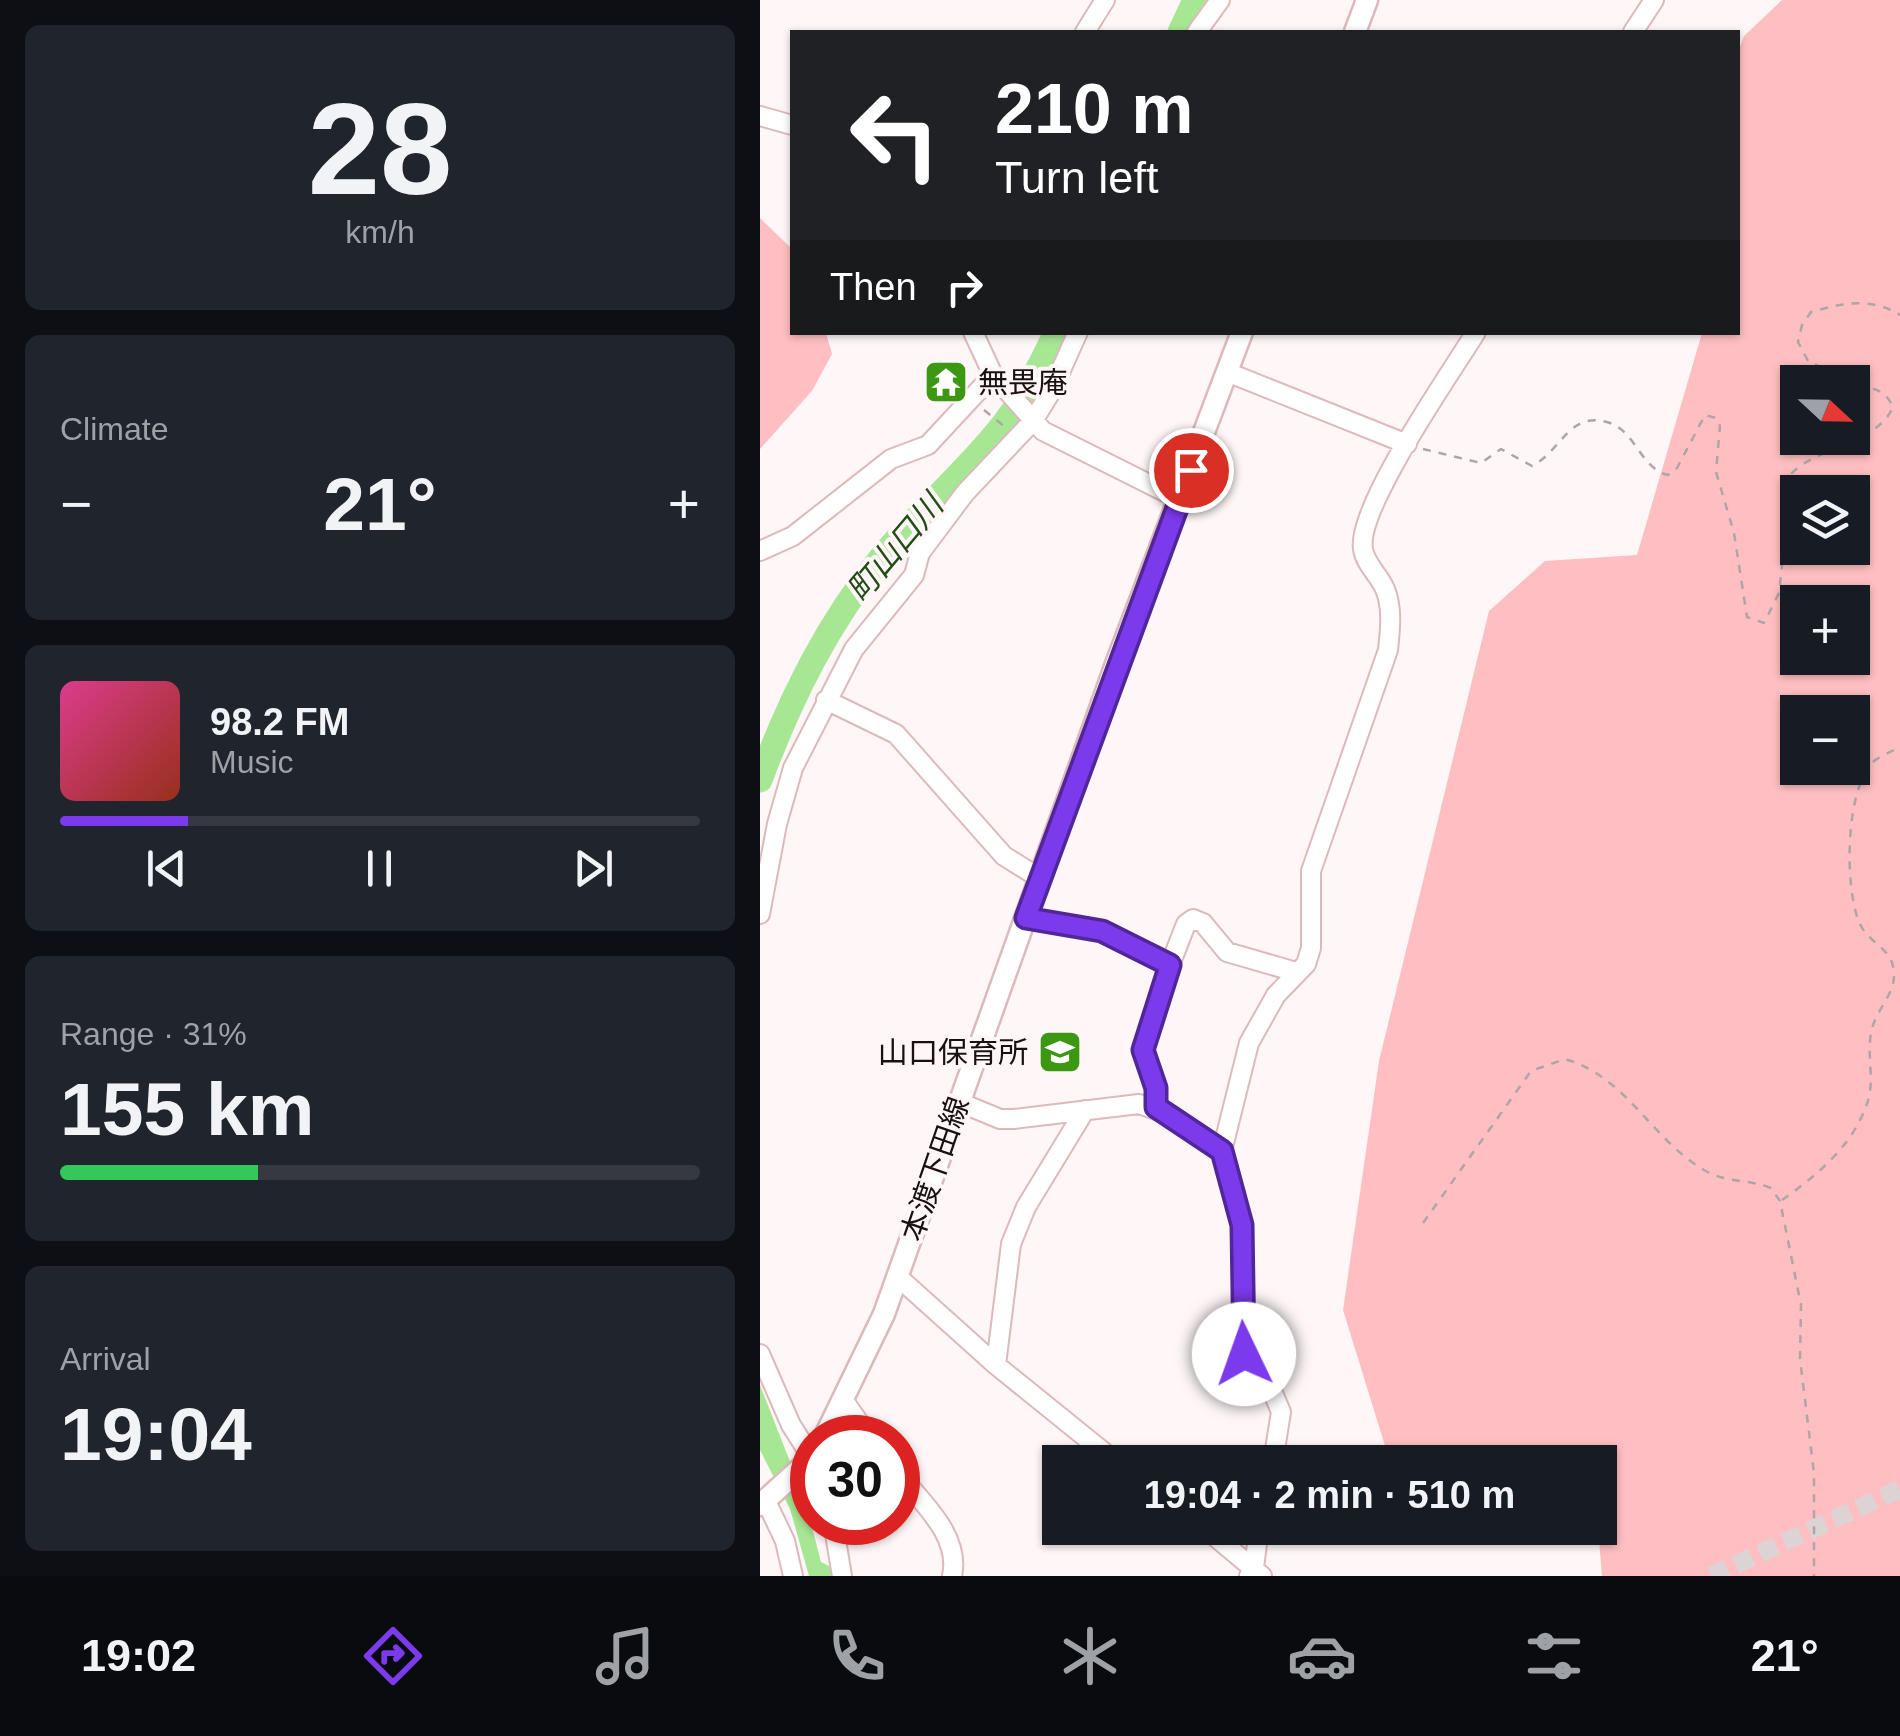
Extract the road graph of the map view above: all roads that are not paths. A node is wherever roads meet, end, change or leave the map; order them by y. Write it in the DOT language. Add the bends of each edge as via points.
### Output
graph roads {
  1 [pos="1105,0"];
  2 [pos="1220,0"];
  3 [pos="1367,0"];
  4 [pos="1654,0"];
  5 [pos="1086,30"];
  6 [pos="1198,30"];
  7 [pos="1356,30"];
  8 [pos="1635,30"];
  9 [pos="760,116"];
  10 [pos="790,124"];
  11 [pos="974,335"];
  12 [pos="1077,335"];
  13 [pos="1241,335"];
  14 [pos="1474,335"];
  15 [pos="1227,372"];
  16 [pos="993,375"];
  17 [pos="1030,419"];
  18 [pos="1407,444"];
  19 [pos="1180,500"];
  20 [pos="760,550"];
  21 [pos="826,700"];
  22 [pos="1041,878"];
  23 [pos="763,889"];
  24 [pos="760,914"];
  25 [pos="1026,918"];
  26 [pos="1170,965"];
  27 [pos="1296,972"];
  28 [pos="959,1102"];
  29 [pos="1156,1107"];
  30 [pos="1085,1110"];
  31 [pos="1222,1151"];
  32 [pos="898,1277"];
  33 [pos="760,1354"];
  34 [pos="996,1365"];
  35 [pos="844,1402"];
  36 [pos="837,1415"];
  37 [pos="853,1415"];
  38 [pos="790,1423"];
  39 [pos="1095,1445"];
  40 [pos="1276,1445"];
  41 [pos="790,1479"];
  42 [pos="920,1500"];
  43 [pos="765,1502"];
  44 [pos="837,1545"];
  45 [pos="1224,1545"];
  46 [pos="1257,1545"];
  47 [pos="1255,1573"];
  48 [pos="793,1576"];
  49 [pos="842,1576"];
  50 [pos="952,1576"];
  1 -- 5 [label="street"];
  2 -- 6 [label="street"];
  3 -- 7 [label="main road"];
  4 -- 8 [label="street"];
  9 -- 10 [label="street"];
  11 -- 16 [label="street"];
  12 -- 17 [label="street" via="1052,390"];
  13 -- 15 [label="main road, 本渡下田線"];
  14 -- 18 [label="street"];
  15 -- 18 [label="street"];
  15 -- 19 [label="main road, 本渡下田線"];
  16 -- 17 [label="street"];
  16 -- 20 [label="street" via="928,445 891,459 792,536"];
  17 -- 19 [label="street"];
  17 -- 21 [label="street" via="920,553 914,574 854,648"];
  18 -- 27 [label="street" via="1362,527 1362,551 1385,589 1391,615 1388,650 1311,871 1311,948"];
  19 -- 22 [label="main road, 本渡下田線"];
  21 -- 22 [label="street" via="896,734 1004,856"];
  21 -- 23 [label="street" via="792,768"];
  22 -- 25 [label="main road, 本渡下田線"];
  23 -- 24 [label="street"];
  25 -- 26 [label="street" via="1102,931"];
  25 -- 28 [label="main road, 本渡下田線"];
  26 -- 27 [label="street" via="1192,919 1227,952"];
  26 -- 29 [label="street" via="1143,1050"];
  27 -- 31 [label="street" via="1249,1043"];
  28 -- 30 [label="street" via="1000,1119"];
  28 -- 32 [label="main road, 本渡下田線"];
  29 -- 30 [label="street"];
  29 -- 31 [label="street"];
  30 -- 34 [label="street" via="1011,1244"];
  31 -- 40 [label="street" via="1242,1225 1244,1354 1281,1412"];
  32 -- 34 [label="street"];
  32 -- 35 [label="main road, 本渡下田線"];
  33 -- 38 [label="street"];
  34 -- 39 [label="street"];
  35 -- 36 [label="main road, 本渡下田線"];
  35 -- 37 [label="street"];
  41 -- 43 [label="main road"];
  42 -- 50 [label="street" via="945,1531"];
  43 -- 48 [label="street"];
  44 -- 49 [label="street"];
  45 -- 47 [label="street"];
  46 -- 47 [label="street"];
}
